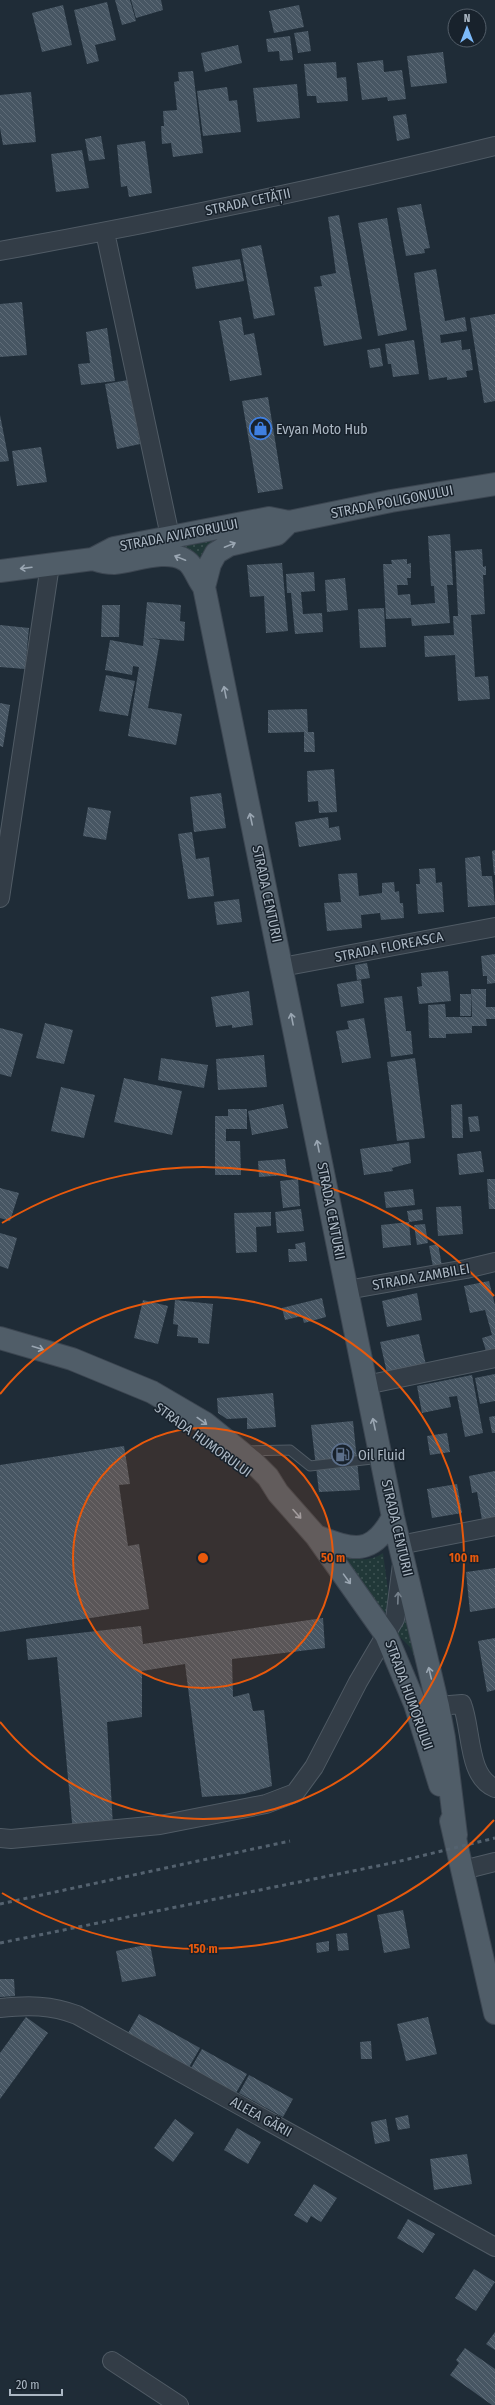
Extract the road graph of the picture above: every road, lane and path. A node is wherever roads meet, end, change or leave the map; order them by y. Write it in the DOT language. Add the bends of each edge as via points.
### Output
graph roads {
  1 [pos="495,146"];
  2 [pos="105,232"];
  3 [pos="0,251"];
  4 [pos="495,484"];
  5 [pos="290,522"];
  6 [pos="170,536"];
  7 [pos="93,559"];
  8 [pos="50,565"];
  9 [pos="0,571"];
  10 [pos="204,587"];
  11 [pos="0,898"];
  12 [pos="495,927"];
  13 [pos="282,967"];
  14 [pos="495,1262"];
  15 [pos="347,1290"];
  16 [pos="0,1338"];
  17 [pos="495,1358"];
  18 [pos="131,1384"];
  19 [pos="366,1385"];
  20 [pos="241,1451"];
  21 [pos="381,1458"];
  22 [pos="278,1493"];
  23 [pos="393,1517"];
  24 [pos="495,1526"];
  25 [pos="316,1536"];
  26 [pos="401,1552"];
  27 [pos="386,1635"];
  28 [pos="438,1706"];
  29 [pos="444,1738"];
  30 [pos="495,1788"];
  31 [pos="456,1835"];
  32 [pos="0,1838"];
  33 [pos="495,1862"];
  34 [pos="463,1870"];
  35 [pos="22,2006"];
  36 [pos="0,2008"];
  37 [pos="495,2013"];
  38 [pos="0,2016"];
  39 [pos="495,2247"];
  40 [pos="112,2361"];
  41 [pos="179,2405"];
  1 -- 2 [label="street, STRADA CETĂȚII" via="390,172"];
  2 -- 3 [label="street, STRADA CETĂȚII"];
  2 -- 6 [label="street"];
  4 -- 5 [label="main road, STRADA POLIGONULUI" via="391,501"];
  5 -- 6 [label="main road, STRADA AVIATORULUI" via="269,518"];
  10 -- 5 [label="main road, STRADA CENTURII, one-way" via="216,553 229,545 277,534"];
  6 -- 7 [label="main road, STRADA AVIATORULUI" via="114,548"];
  7 -- 8 [label="main road, STRADA AVIATORULUI"];
  10 -- 7 [label="main road, STRADA CENTURII, one-way" via="196,578 192,567 185,560 174,556 112,563"];
  8 -- 9 [label="main road, STRADA AVIATORULUI, one-way"];
  8 -- 11 [label="street"];
  13 -- 10 [label="main road, STRADA CENTURII, one-way"];
  12 -- 13 [label="street, STRADA FLOREASCA"];
  15 -- 13 [label="main road, STRADA CENTURII, one-way"];
  14 -- 15 [label="street, STRADA ZAMBILEI"];
  15 -- 19 [label="main road, STRADA CENTURII"];
  16 -- 18 [label="main road, STRADA HUMORULUI, one-way" via="72,1359"];
  17 -- 19 [label="street"];
  18 -- 20 [label="main road, STRADA HUMORULUI, one-way" via="152,1392 196,1417"];
  18 -- 22 [label="main road, STRADA HUMORULUI" via="146,1400"];
  21 -- 19 [label="main road, STRADA CENTURII, one-way"];
  20 -- 21 [label="lane" via="290,1450 310,1466"];
  20 -- 22 [label="main road, STRADA HUMORULUI" via="268,1477"];
  21 -- 23 [label="main road, STRADA CENTURII"];
  22 -- 25 [label="main road, STRADA HUMORULUI, one-way"];
  23 -- 25 [label="main road" via="381,1538 364,1546 340,1545"];
  23 -- 26 [label="main road, STRADA CENTURII"];
  24 -- 26 [label="street"];
  25 -- 27 [label="main road, STRADA HUMORULUI, one-way"];
  27 -- 26 [label="street, one-way" via="395,1619 398,1606"];
  28 -- 26 [label="main road, STRADA CENTURII, one-way"];
  27 -- 29 [label="main road" via="405,1652 413,1668 428,1715"];
  27 -- 31 [label="main road, STRADA HUMORULUI" via="415,1704"];
  27 -- 32 [label="street" via="358,1682 314,1767 295,1793 266,1804 160,1825"];
  28 -- 29 [label="main road, STRADA CENTURII"];
  28 -- 30 [label="street" via="462,1704 476,1769 483,1781"];
  29 -- 31 [label="main road, STRADA CENTURII"];
  31 -- 34 [label="main road"];
  33 -- 34 [label="street"];
  34 -- 37 [label="main road"];
  35 -- 36 [label="street, ALEEA GĂRII"];
  35 -- 38 [label="street, ALEEA GĂRII"];
  35 -- 39 [label="street, ALEEA GĂRII" via="58,2008 77,2014"];
  40 -- 41 [label="street"];
}
